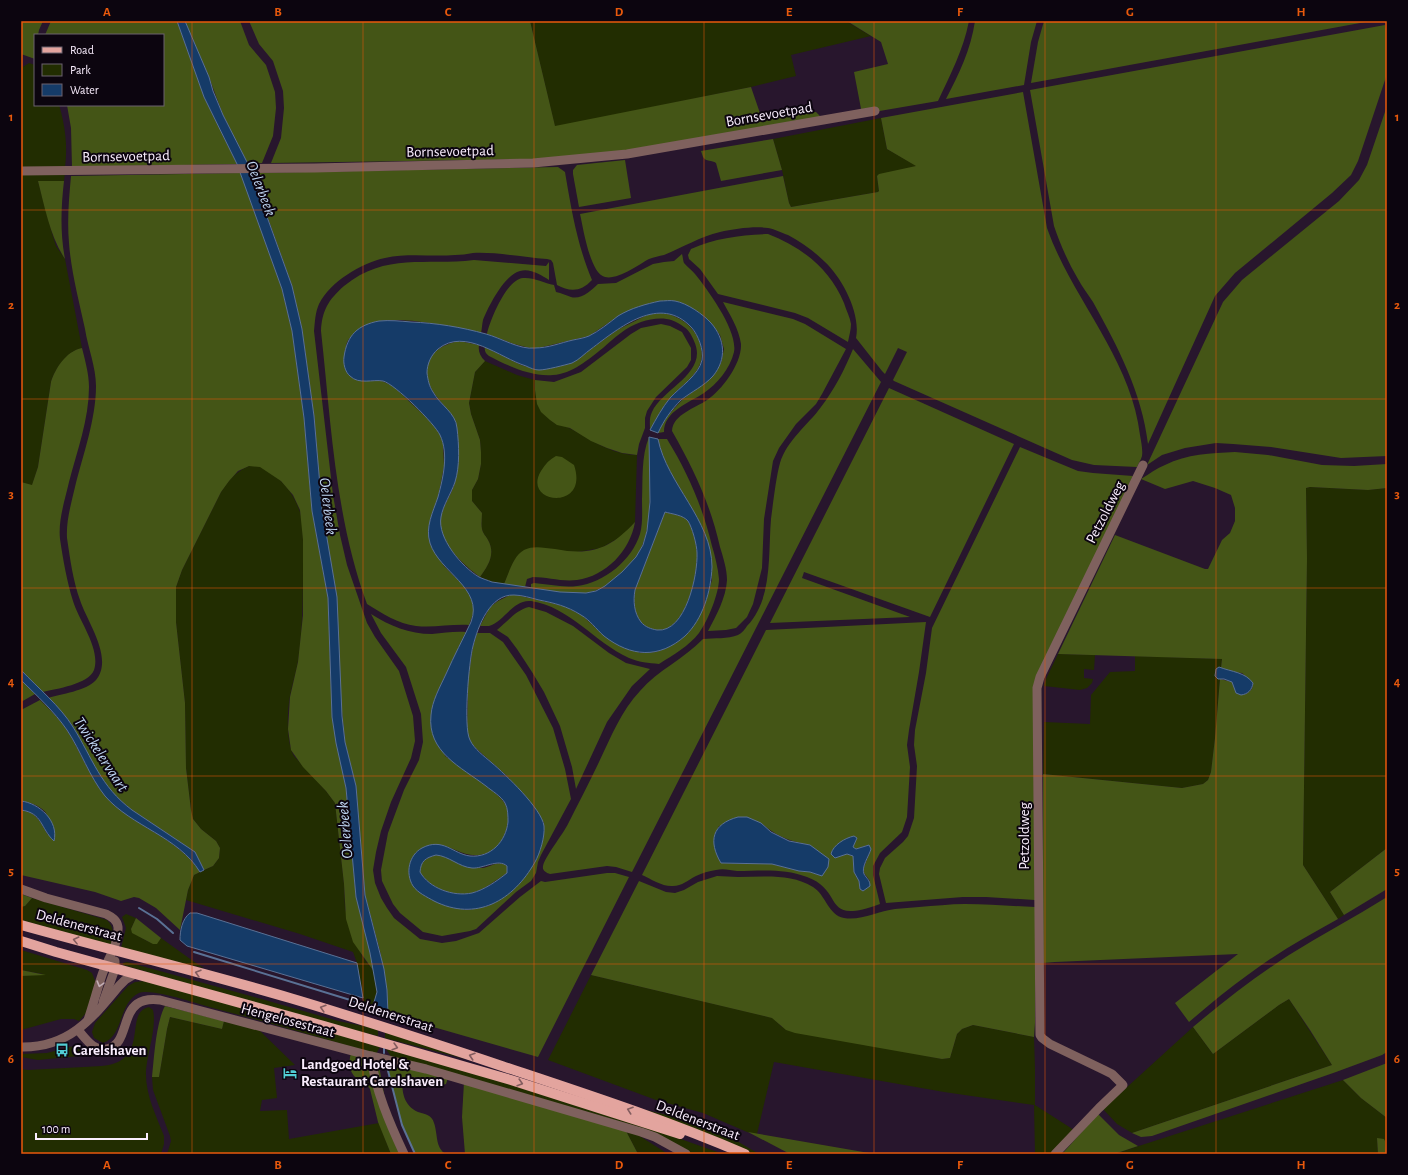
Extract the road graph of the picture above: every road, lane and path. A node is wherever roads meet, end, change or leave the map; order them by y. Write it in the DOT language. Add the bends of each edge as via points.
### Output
graph roads {
  1 [pos="875,111"];
  2 [pos="21,171"];
  3 [pos="1144,465"];
  4 [pos="21,889"];
  5 [pos="21,925"];
  6 [pos="21,942"];
  7 [pos="113,950"];
  8 [pos="110,967"];
  9 [pos="135,974"];
  10 [pos="102,1005"];
  11 [pos="88,1020"];
  12 [pos="78,1030"];
  13 [pos="21,1047"];
  14 [pos="372,1056"];
  15 [pos="523,1097"];
  16 [pos="404,1154"];
  17 [pos="686,1154"];
  18 [pos="740,1154"];
  19 [pos="745,1154"];
  20 [pos="1055,1154"];
  1 -- 2 [label="street, Bornsevoetpad" via="627,154 533,163"];
  3 -- 20 [label="street, Petzoldweg" via="1037,688 1040,1035 1050,1044 1112,1074 1123,1085"];
  4 -- 7 [label="street" via="111,916 118,928"];
  7 -- 5 [label="main road, Deldenerstraat, one-way"];
  6 -- 8 [label="main road, Deldenerstraat"];
  7 -- 8 [label="street"];
  19 -- 7 [label="main road, Deldenerstraat, one-way" via="650,1117 411,1036 291,999"];
  8 -- 9 [label="main road, Deldenerstraat"];
  8 -- 10 [label="street"];
  8 -- 11 [label="street, one-way"];
  9 -- 10 [label="street" via="125,980"];
  9 -- 18 [label="main road, Deldenerstraat, one-way" via="511,1080"];
  10 -- 11 [label="street"];
  11 -- 12 [label="street"];
  12 -- 13 [label="street" via="48,1044"];
  12 -- 14 [label="street, Hengelosestraat" via="93,1047 102,1051 111,1048 118,1042 128,1014 136,1005 144,1001 160,1000"];
  14 -- 15 [label="street, Hengelosestraat"];
  14 -- 16 [label="street" via="386,1110"];
  15 -- 17 [label="street, Deldenerstraat" via="649,1134"];
}
